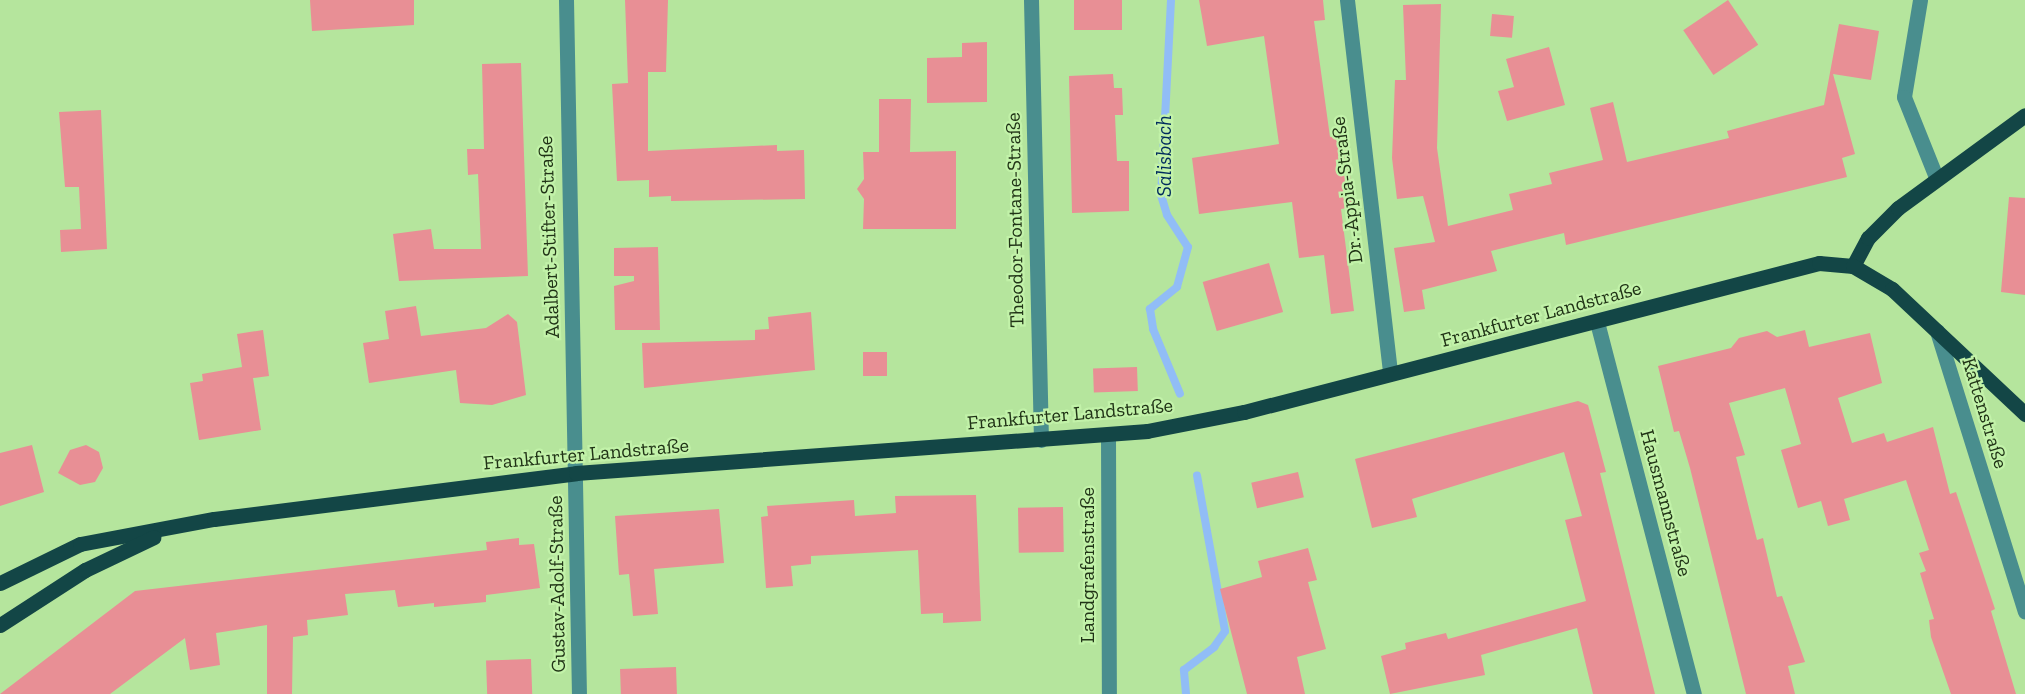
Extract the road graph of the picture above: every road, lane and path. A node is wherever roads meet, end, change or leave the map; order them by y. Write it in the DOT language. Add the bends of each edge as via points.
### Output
graph roads {
  1 [pos="566,0"];
  2 [pos="1031,0"];
  3 [pos="1347,0"];
  4 [pos="1920,0"];
  5 [pos="2025,115"];
  6 [pos="1936,177"];
  7 [pos="1853,266"];
  8 [pos="1597,322"];
  9 [pos="1937,331"];
  10 [pos="1390,375"];
  11 [pos="2025,414"];
  12 [pos="1108,436"];
  13 [pos="1041,440"];
  14 [pos="576,473"];
  15 [pos="187,524"];
  16 [pos="0,583"];
  17 [pos="2025,611"];
  18 [pos="0,626"];
  19 [pos="579,694"];
  20 [pos="1109,694"];
  21 [pos="1694,694"];
  1 -- 14 [label="street, Adalbert-Stifter-Straße"];
  2 -- 13 [label="street, Theodor-Fontane-Straße"];
  3 -- 10 [label="street, Dr.-Appia-Straße"];
  4 -- 6 [label="street" via="1904,97"];
  5 -- 6 [label="main road"];
  6 -- 7 [label="main road" via="1868,238"];
  7 -- 8 [label="main road, Frankfurter Landstraße" via="1798,267"];
  7 -- 9 [label="main road" via="1892,289"];
  8 -- 10 [label="main road, Frankfurter Landstraße"];
  8 -- 21 [label="street, Hausmannstraße"];
  9 -- 11 [label="main road"];
  9 -- 17 [label="street, Kattenstraße"];
  10 -- 12 [label="main road, Frankfurter Landstraße" via="1244,412"];
  12 -- 13 [label="main road, Frankfurter Landstraße"];
  12 -- 20 [label="street, Landgrafenstraße"];
  13 -- 14 [label="main road, Frankfurter Landstraße"];
  14 -- 15 [label="main road, Frankfurter Landstraße"];
  14 -- 19 [label="street, Gustav-Adolf-Straße"];
  15 -- 16 [label="main road" via="53,553"];
  15 -- 18 [label="main road" via="123,549"];
}
